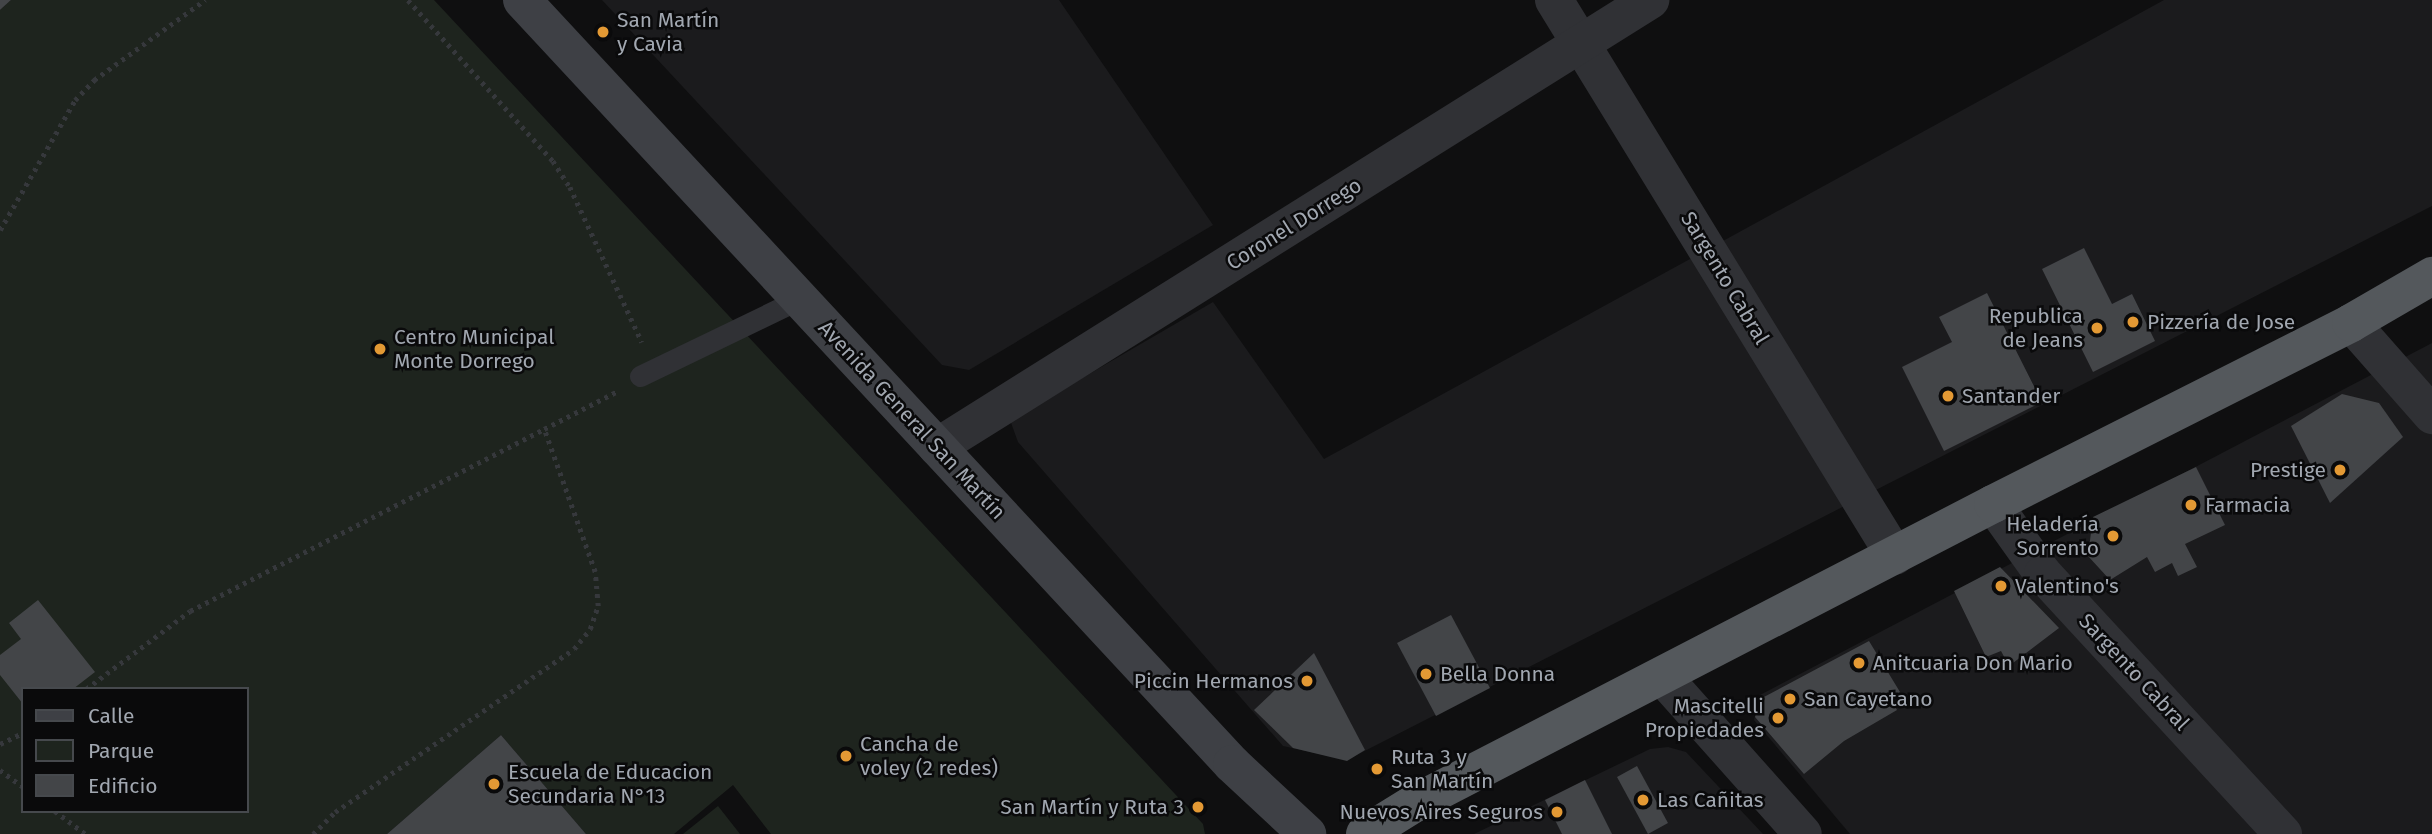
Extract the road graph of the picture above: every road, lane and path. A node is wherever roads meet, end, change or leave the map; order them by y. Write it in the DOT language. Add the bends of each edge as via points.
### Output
graph roads {
  1 [pos="205,0"];
  2 [pos="408,0"];
  3 [pos="522,0"];
  4 [pos="1554,0"];
  5 [pos="1650,0"];
  6 [pos="1582,43"];
  7 [pos="0,230"];
  8 [pos="2432,275"];
  9 [pos="799,299"];
  10 [pos="2351,323"];
  11 [pos="640,376"];
  12 [pos="2432,415"];
  13 [pos="544,429"];
  14 [pos="937,447"];
  15 [pos="1993,504"];
  16 [pos="1895,556"];
  17 [pos="1663,677"];
  18 [pos="89,687"];
  19 [pos="21,734"];
  20 [pos="0,744"];
  21 [pos="0,770"];
  22 [pos="21,786"];
  23 [pos="58,813"];
  24 [pos="85,834"];
  25 [pos="313,834"];
  26 [pos="1307,834"];
  27 [pos="1365,834"];
  28 [pos="1802,834"];
  29 [pos="2283,834"];
  1 -- 7 [label="path" via="93,80 75,100"];
  2 -- 11 [label="path" via="553,161 570,187 645,350"];
  3 -- 9 [label="main road, Avenida General San Martín"];
  4 -- 6 [label="street, Sargento Cabral"];
  5 -- 6 [label="street, Coronel Dorrego"];
  6 -- 14 [label="street, Coronel Dorrego"];
  6 -- 16 [label="street, Sargento Cabral"];
  8 -- 10 [label="highway"];
  9 -- 11 [label="lane"];
  9 -- 14 [label="main road, Avenida General San Martín"];
  10 -- 12 [label="street"];
  10 -- 15 [label="highway"];
  11 -- 13 [label="path"];
  13 -- 18 [label="path" via="190,611"];
  13 -- 25 [label="path" via="595,572 598,606 590,629 574,649 335,812"];
  14 -- 26 [label="main road, Avenida General San Martín" via="1232,764"];
  15 -- 16 [label="highway"];
  15 -- 29 [label="street, Sargento Cabral" via="2043,574"];
  16 -- 17 [label="highway"];
  17 -- 27 [label="highway" via="1415,803"];
  17 -- 28 [label="street"];
  19 -- 20 [label="path"];
  21 -- 22 [label="path"];
  23 -- 24 [label="path"];
}
